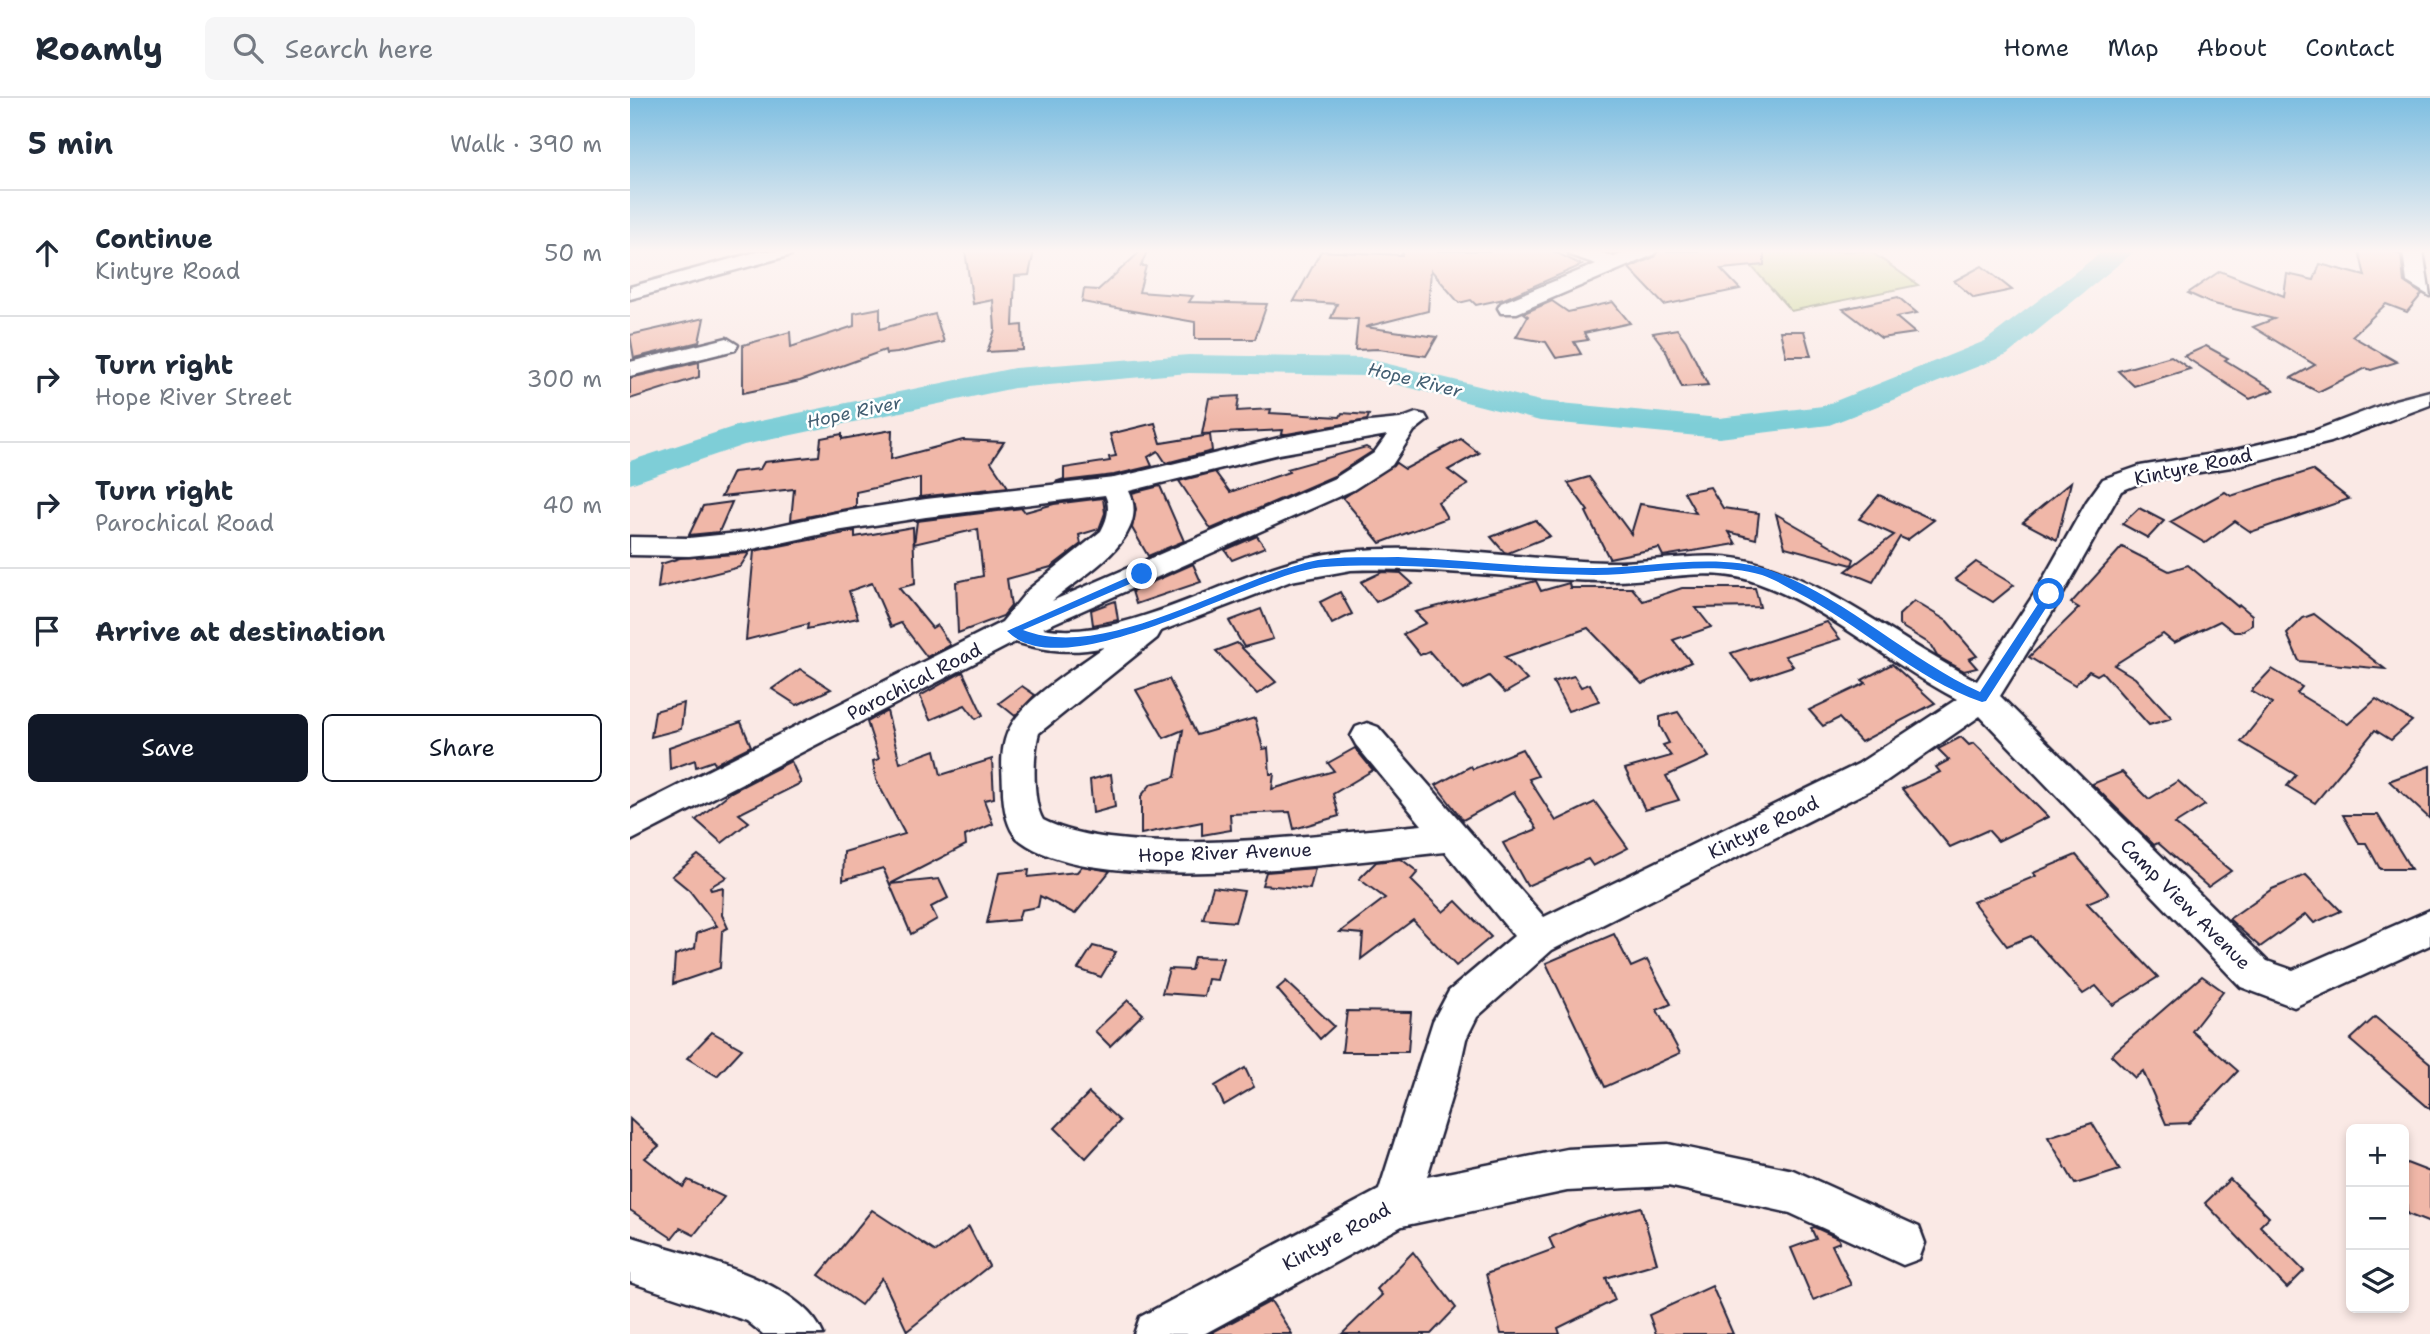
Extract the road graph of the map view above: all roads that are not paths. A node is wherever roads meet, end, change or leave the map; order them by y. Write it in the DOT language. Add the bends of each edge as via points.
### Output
graph roads {
  1 [pos="727,345"];
  2 [pos="630,369"];
  3 [pos="2430,398"];
  4 [pos="1114,486"];
  5 [pos="630,546"];
  6 [pos="1158,622"];
  7 [pos="1012,631"];
  8 [pos="1982,698"];
  9 [pos="1367,736"];
  10 [pos="630,826"];
  11 [pos="1450,837"];
  12 [pos="2430,927"];
  13 [pos="1539,939"];
  14 [pos="1396,1205"];
  15 [pos="1903,1243"];
  16 [pos="630,1259"];
  17 [pos="800,1334"];
  18 [pos="1157,1334"];
  1 -- 2 [label="street"];
  3 -- 8 [label="street, Kintyre Road" via="2322,437 2140,474 2112,485"];
  4 -- 5 [label="street" via="887,514 748,541"];
  4 -- 7 [label="street" via="1122,503 1112,537 1038,597"];
  4 -- 7 [label="street, Parochical Road" via="1279,446 1410,423 1383,459 1344,484"];
  6 -- 7 [label="street" via="1066,642 1038,640"];
  6 -- 8 [label="street" via="1319,564 1398,560 1592,571 1713,563 1766,572 1942,680"];
  6 -- 11 [label="street, Hope River Avenue" via="1031,720 1020,734 1021,807 1031,830 1051,843 1144,858 1242,855"];
  7 -- 10 [label="street, Parochical Road"];
  8 -- 12 [label="street, Camp View Avenue" via="2254,974 2269,982 2294,989"];
  8 -- 13 [label="street, Kintyre Road" via="1870,775"];
  9 -- 11 [label="street"];
  11 -- 13 [label="street"];
  13 -- 14 [label="street, Kintyre Road" via="1463,1003 1447,1035"];
  14 -- 15 [label="street" via="1567,1170 1668,1165 1793,1192"];
  14 -- 18 [label="street, Kintyre Road"];
  16 -- 17 [label="street" via="761,1303"];
}
